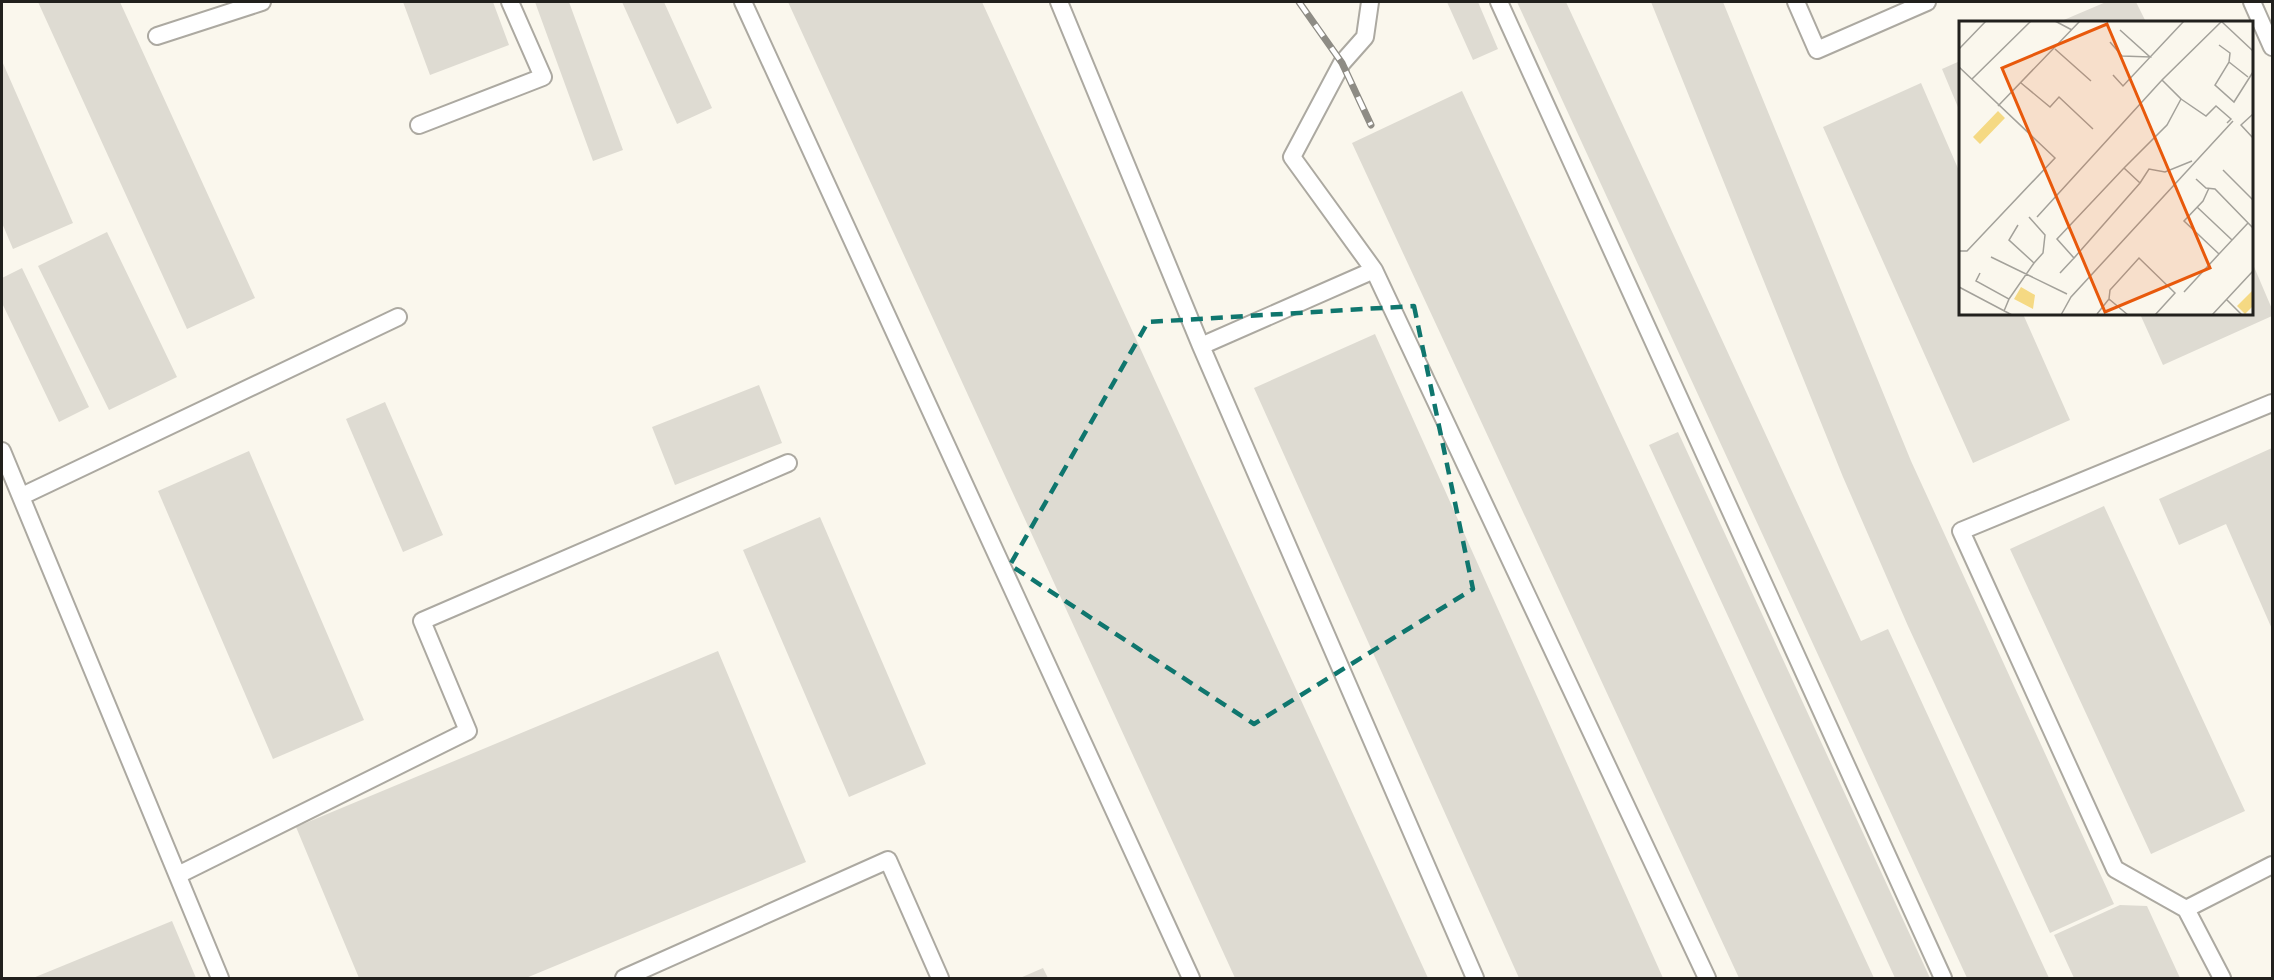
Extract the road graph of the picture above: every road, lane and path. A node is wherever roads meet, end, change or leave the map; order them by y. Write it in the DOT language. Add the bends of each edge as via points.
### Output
graph roads {
  1 [pos="262,2"];
  2 [pos="510,2"];
  3 [pos="743,2"];
  4 [pos="1059,2"];
  5 [pos="1370,2"];
  6 [pos="1499,2"];
  7 [pos="1796,2"];
  8 [pos="1927,2"];
  9 [pos="2252,2"];
  10 [pos="157,36"];
  11 [pos="2272,47"];
  12 [pos="419,124"];
  13 [pos="1374,270"];
  14 [pos="398,317"];
  15 [pos="1201,346"];
  16 [pos="2272,403"];
  17 [pos="2,451"];
  18 [pos="788,463"];
  19 [pos="22,496"];
  20 [pos="2272,865"];
  21 [pos="178,875"];
  22 [pos="2186,909"];
  23 [pos="220,978"];
  24 [pos="624,978"];
  25 [pos="940,978"];
  26 [pos="1191,978"];
  27 [pos="1475,978"];
  28 [pos="1707,978"];
  29 [pos="1943,978"];
  30 [pos="2222,978"];
  1 -- 10 [label="lane"];
  2 -- 12 [label="lane" via="543,77"];
  3 -- 26 [label="lane"];
  4 -- 15 [label="lane"];
  5 -- 13 [label="lane" via="1365,37 1342,63 1292,157"];
  6 -- 29 [label="lane"];
  7 -- 8 [label="lane" via="1817,50"];
  9 -- 11 [label="lane"];
  13 -- 15 [label="lane"];
  13 -- 28 [label="lane"];
  14 -- 19 [label="lane"];
  15 -- 27 [label="lane"];
  16 -- 22 [label="lane" via="1961,531 2115,869"];
  17 -- 19 [label="lane"];
  18 -- 21 [label="lane" via="422,621 468,731"];
  19 -- 21 [label="lane"];
  20 -- 22 [label="lane"];
  21 -- 23 [label="lane"];
  22 -- 30 [label="lane"];
  24 -- 25 [label="lane" via="888,860"];
}
